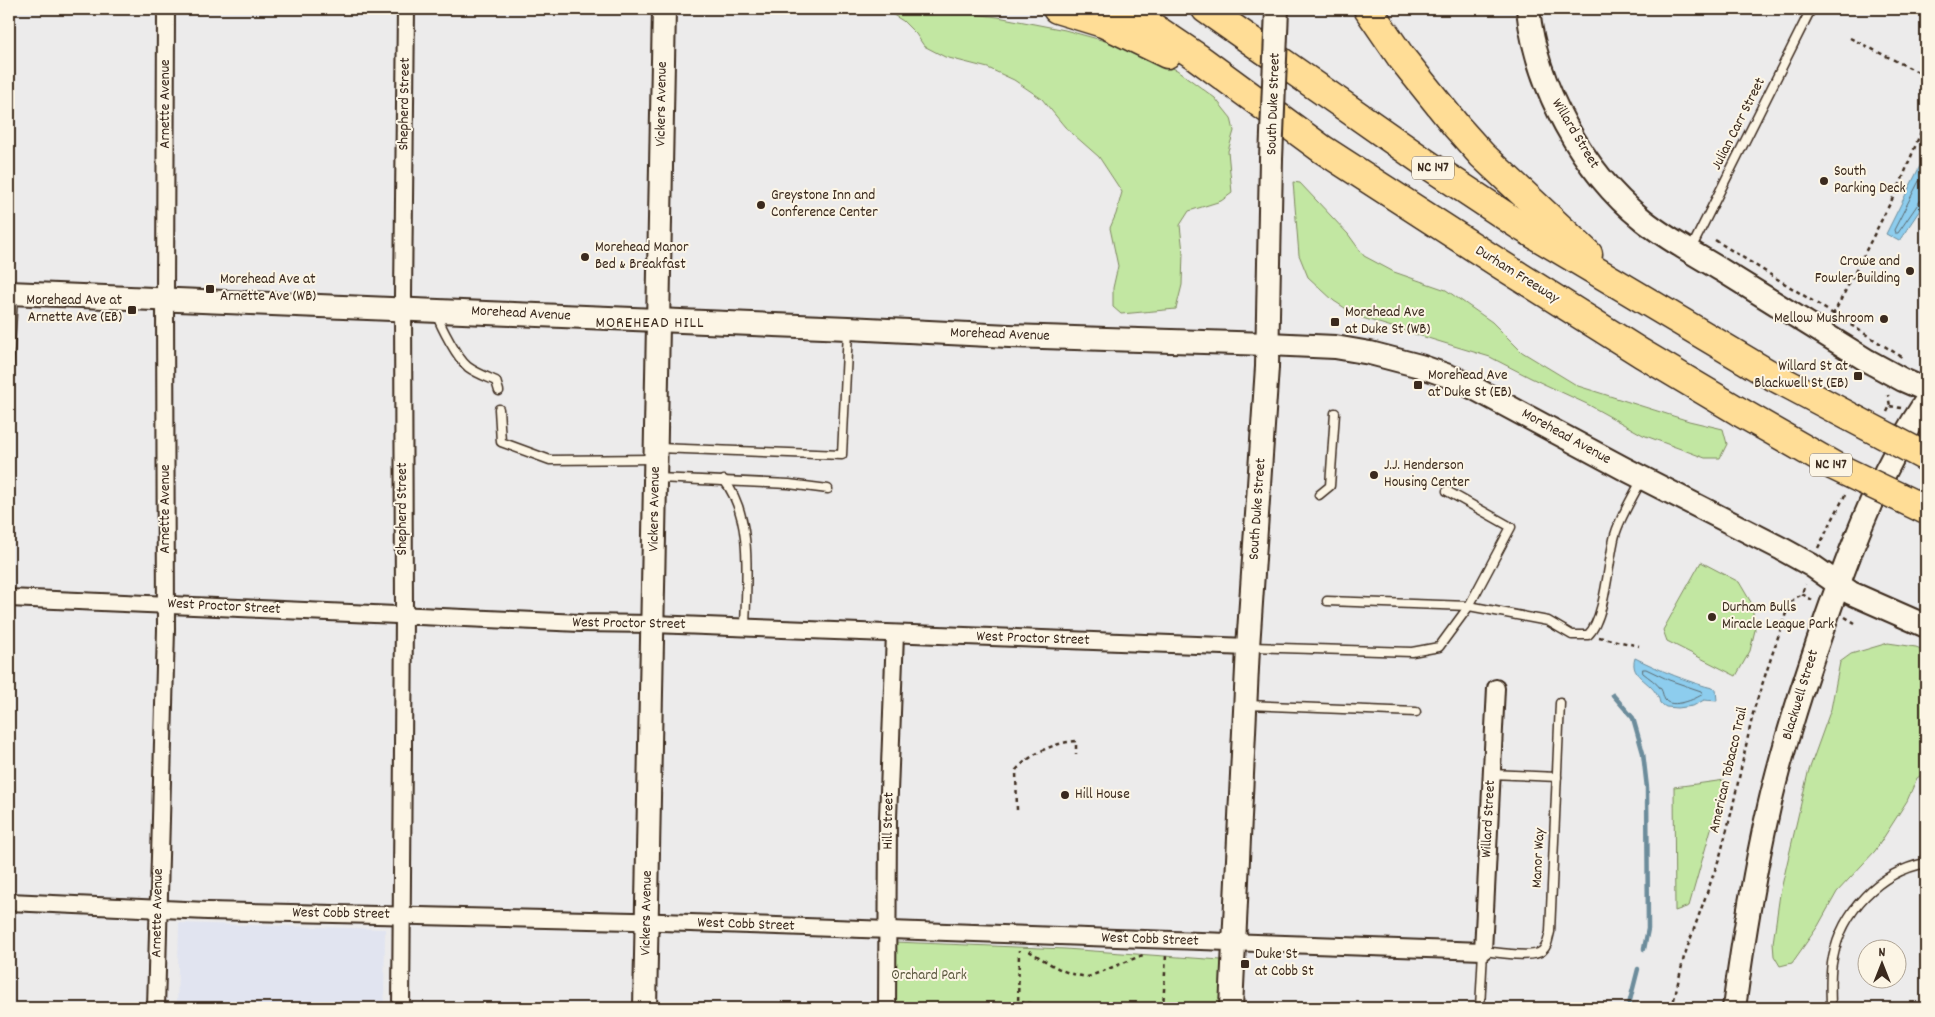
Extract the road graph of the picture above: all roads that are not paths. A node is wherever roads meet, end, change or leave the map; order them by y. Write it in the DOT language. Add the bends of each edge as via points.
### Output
graph roads {
  1 [pos="166,9"];
  2 [pos="406,9"];
  3 [pos="664,9"];
  4 [pos="1056,9"];
  5 [pos="1126,9"];
  6 [pos="1206,9"];
  7 [pos="1277,9"];
  8 [pos="1368,9"];
  9 [pos="1528,9"];
  10 [pos="1811,9"];
  11 [pos="1322,149"];
  12 [pos="1690,250"];
  13 [pos="11,293"];
  14 [pos="165,300"];
  15 [pos="403,309"];
  16 [pos="436,310"];
  17 [pos="1668,316"];
  18 [pos="658,320"];
  19 [pos="848,328"];
  20 [pos="1268,344"];
  21 [pos="9,366"];
  22 [pos="1926,390"];
  23 [pos="500,392"];
  24 [pos="1926,401"];
  25 [pos="499,409"];
  26 [pos="1335,413"];
  27 [pos="1926,457"];
  28 [pos="656,462"];
  29 [pos="1642,478"];
  30 [pos="724,480"];
  31 [pos="828,490"];
  32 [pos="1447,491"];
  33 [pos="1319,495"];
  34 [pos="1926,510"];
  35 [pos="1838,585"];
  36 [pos="9,598"];
  37 [pos="1327,601"];
  38 [pos="166,604"];
  39 [pos="1469,606"];
  40 [pos="404,616"];
  41 [pos="653,624"];
  42 [pos="1926,626"];
  43 [pos="745,628"];
  44 [pos="895,634"];
  45 [pos="1248,647"];
  46 [pos="1496,688"];
  47 [pos="1560,703"];
  48 [pos="1245,705"];
  49 [pos="1416,712"];
  50 [pos="1491,774"];
  51 [pos="1556,777"];
  52 [pos="1926,863"];
  53 [pos="9,902"];
  54 [pos="158,908"];
  55 [pos="402,915"];
  56 [pos="647,922"];
  57 [pos="888,930"];
  58 [pos="1233,943"];
  59 [pos="1483,951"];
  60 [pos="156,1008"];
  61 [pos="401,1008"];
  62 [pos="645,1008"];
  63 [pos="888,1008"];
  64 [pos="1231,1008"];
  65 [pos="1480,1008"];
  66 [pos="1734,1008"];
  67 [pos="1831,1008"];
  1 -- 14 [label="street, Arnette Avenue"];
  2 -- 15 [label="street, Shepherd Street"];
  3 -- 18 [label="street, Vickers Avenue"];
  4 -- 11 [label="highway" via="1103,23 1160,50"];
  5 -- 11 [label="highway, Durham Freeway / NC 147"];
  6 -- 17 [label="highway, NC 147" via="1427,164 1522,227"];
  7 -- 20 [label="street, South Duke Street, bridge"];
  8 -- 17 [label="highway" via="1401,57 1482,155 1582,250"];
  9 -- 12 [label="street, Willard Street" via="1535,47 1551,96 1580,150 1600,176 1644,220"];
  10 -- 12 [label="lane, Julian Carr Street"];
  11 -- 34 [label="highway, Durham Freeway / NC 147, bridge" via="1641,353 1834,466"];
  12 -- 22 [label="street, Willard Street" via="1868,361"];
  13 -- 14 [label="street, Morehead Avenue"];
  13 -- 21 [label="lane"];
  14 -- 15 [label="street, Morehead Avenue"];
  14 -- 38 [label="street, Arnette Avenue"];
  15 -- 16 [label="street, Morehead Avenue"];
  15 -- 40 [label="street, Shepherd Street"];
  16 -- 18 [label="street, Morehead Avenue"];
  16 -- 23 [label="lane" via="441,326 467,367 496,382"];
  17 -- 27 [label="highway, NC 147, bridge"];
  18 -- 19 [label="street, Morehead Avenue"];
  18 -- 28 [label="street, Vickers Avenue"];
  19 -- 20 [label="street, Morehead Avenue"];
  19 -- 28 [label="lane" via="842,455"];
  20 -- 29 [label="street, Morehead Avenue" via="1335,347 1440,372"];
  20 -- 45 [label="street, South Duke Street"];
  24 -- 35 [label="street, Blackwell Street" via="1884,475"];
  25 -- 28 [label="lane" via="501,442 550,460"];
  26 -- 33 [label="lane" via="1330,486"];
  28 -- 30 [label="lane" via="669,480"];
  28 -- 41 [label="street, Vickers Avenue"];
  29 -- 35 [label="street, Morehead Avenue" via="1782,549"];
  29 -- 39 [label="lane" via="1615,535 1595,629 1588,635 1572,635 1548,621"];
  30 -- 31 [label="lane"];
  30 -- 43 [label="lane" via="733,492 743,530 747,566"];
  32 -- 39 [label="lane" via="1511,527"];
  35 -- 42 [label="street, Morehead Avenue"];
  35 -- 66 [label="street, Blackwell Street" via="1811,657 1769,807"];
  36 -- 38 [label="street, West Proctor Street"];
  37 -- 39 [label="lane"];
  38 -- 40 [label="street, West Proctor Street"];
  38 -- 54 [label="street, Arnette Avenue"];
  39 -- 45 [label="lane" via="1439,647 1412,652"];
  40 -- 41 [label="street, West Proctor Street"];
  40 -- 55 [label="street, Shepherd Street"];
  41 -- 43 [label="street, West Proctor Street"];
  41 -- 56 [label="street, Vickers Avenue"];
  43 -- 44 [label="street, West Proctor Street"];
  44 -- 45 [label="street, West Proctor Street"];
  44 -- 57 [label="street, Hill Street" via="888,818"];
  45 -- 48 [label="street, South Duke Street"];
  46 -- 50 [label="street, Willard Street"];
  47 -- 51 [label="lane, Manor Way"];
  48 -- 49 [label="lane"];
  48 -- 58 [label="street, South Duke Street"];
  50 -- 51 [label="lane"];
  50 -- 59 [label="street, Willard Street"];
  51 -- 59 [label="lane, Manor Way" via="1547,945 1541,952 1531,955"];
  52 -- 67 [label="lane" via="1909,866 1887,877 1864,896 1849,918 1838,937 1832,959"];
  53 -- 54 [label="street, West Cobb Street"];
  54 -- 55 [label="street, West Cobb Street"];
  54 -- 60 [label="street, Arnette Avenue"];
  55 -- 56 [label="street, West Cobb Street"];
  55 -- 61 [label="street, Shepherd Street"];
  56 -- 57 [label="street, West Cobb Street"];
  56 -- 62 [label="street, Vickers Avenue"];
  57 -- 58 [label="street, West Cobb Street" via="1016,944"];
  57 -- 63 [label="street, Hill Street"];
  58 -- 59 [label="street, West Cobb Street"];
  58 -- 64 [label="street, South Duke Street"];
  59 -- 65 [label="lane"];
}
